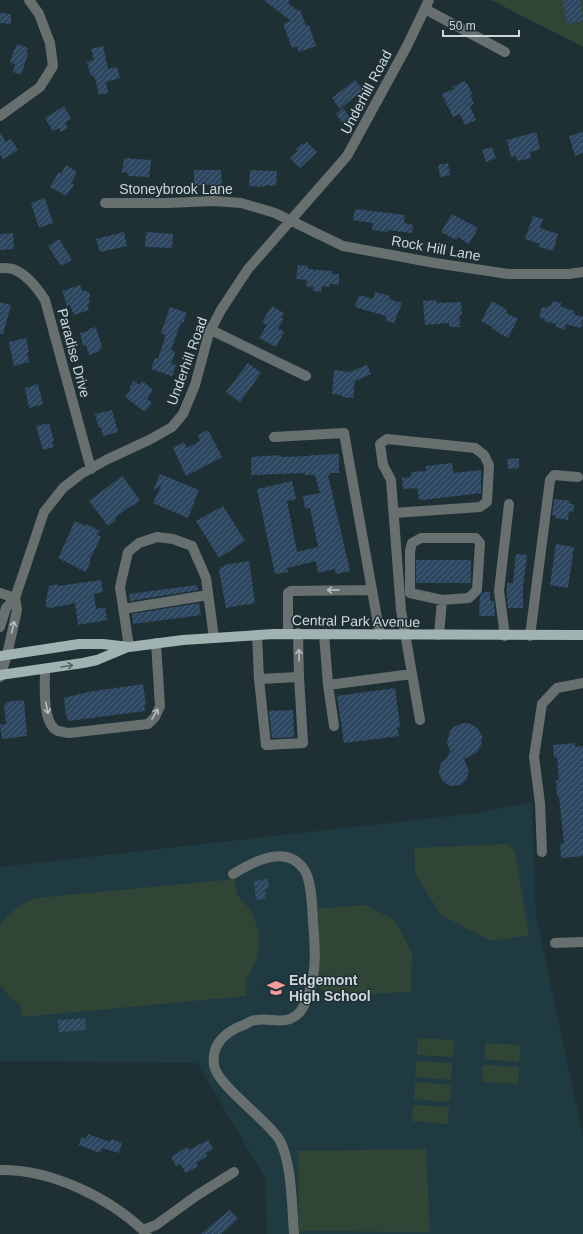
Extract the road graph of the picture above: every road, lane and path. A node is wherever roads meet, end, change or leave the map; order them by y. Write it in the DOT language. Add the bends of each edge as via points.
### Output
graph roads {
  1 [pos="29,0"];
  2 [pos="427,5"];
  3 [pos="505,52"];
  4 [pos="0,116"];
  5 [pos="105,203"];
  6 [pos="291,220"];
  7 [pos="0,268"];
  8 [pos="583,272"];
  9 [pos="211,330"];
  10 [pos="306,376"];
  11 [pos="274,437"];
  12 [pos="91,469"];
  13 [pos="578,477"];
  14 [pos="509,504"];
  15 [pos="394,514"];
  16 [pos="372,590"];
  17 [pos="0,593"];
  18 [pos="208,595"];
  19 [pos="15,598"];
  20 [pos="442,600"];
  21 [pos="124,609"];
  22 [pos="0,627"];
  23 [pos="298,633"];
  24 [pos="288,634"];
  25 [pos="324,634"];
  26 [pos="257,635"];
  27 [pos="380,635"];
  28 [pos="406,635"];
  29 [pos="439,635"];
  30 [pos="505,636"];
  31 [pos="530,636"];
  32 [pos="583,636"];
  33 [pos="214,638"];
  34 [pos="156,643"];
  35 [pos="129,647"];
  36 [pos="3,655"];
  37 [pos="45,669"];
  38 [pos="412,674"];
  39 [pos="0,676"];
  40 [pos="299,677"];
  41 [pos="260,682"];
  42 [pos="583,683"];
  43 [pos="328,685"];
  44 [pos="420,720"];
  45 [pos="334,726"];
  46 [pos="542,852"];
  47 [pos="233,874"];
  48 [pos="583,942"];
  49 [pos="555,943"];
  50 [pos="0,1170"];
  51 [pos="234,1172"];
  52 [pos="145,1232"];
  53 [pos="294,1234"];
  1 -- 4 [label="street" via="39,14 50,43 53,66 40,87"];
  2 -- 3 [label="street"];
  2 -- 6 [label="street, Underhill Road" via="347,156"];
  5 -- 6 [label="street, Stoneybrook Lane" via="241,203"];
  6 -- 8 [label="street, Rock Hill Lane" via="343,246 435,263 508,274"];
  6 -- 9 [label="street, Underhill Road" via="248,269"];
  7 -- 12 [label="street, Paradise Drive" via="13,270 31,282 45,300"];
  9 -- 10 [label="street"];
  9 -- 12 [label="street, Underhill Road" via="195,385 183,414 172,427"];
  11 -- 16 [label="street" via="344,433"];
  12 -- 19 [label="street, Underhill Road" via="63,488 44,512"];
  13 -- 31 [label="street" via="554,475 550,480"];
  14 -- 30 [label="street" via="498,591"];
  15 -- 15 [label="street" via="392,480 382,465 380,444 387,439 476,448 484,455 489,465 487,502 480,507"];
  15 -- 28 [label="street" via="401,610"];
  16 -- 24 [label="street, one-way" via="291,591 288,593"];
  16 -- 27 [label="street"];
  17 -- 19 [label="street"];
  18 -- 21 [label="street"];
  18 -- 21 [label="street" via="206,578 192,546 173,539 157,537 139,543 128,552 120,587"];
  18 -- 33 [label="street"];
  19 -- 22 [label="street, Underhill Road" via="6,608"];
  36 -- 19 [label="street, Underhill Road, one-way" via="17,610"];
  20 -- 20 [label="street" via="469,598 477,590 480,543 476,538 421,538 412,543 410,593"];
  20 -- 29 [label="street"];
  21 -- 35 [label="street"];
  23 -- 24 [label="main road, Central Park Avenue"];
  23 -- 25 [label="main road, Central Park Avenue"];
  40 -- 23 [label="street, one-way"];
  24 -- 26 [label="main road, Central Park Avenue"];
  25 -- 27 [label="main road, Central Park Avenue"];
  25 -- 43 [label="street"];
  26 -- 33 [label="main road, Central Park Avenue"];
  26 -- 41 [label="street"];
  27 -- 28 [label="main road, Central Park Avenue"];
  28 -- 29 [label="main road, Central Park Avenue"];
  28 -- 38 [label="street"];
  29 -- 30 [label="main road, Central Park Avenue"];
  30 -- 31 [label="main road, Central Park Avenue"];
  31 -- 32 [label="main road, Central Park Avenue"];
  33 -- 34 [label="main road, Central Park Avenue"];
  34 -- 35 [label="main road, Central Park Avenue"];
  37 -- 34 [label="street, one-way" via="45,705 51,724 56,730 68,733 148,724 160,706"];
  35 -- 36 [label="main road, Central Park Avenue" via="79,644"];
  37 -- 35 [label="main road, Central Park Avenue, one-way" via="97,660"];
  36 -- 39 [label="street, Underhill Road"];
  37 -- 39 [label="main road, Central Park Avenue"];
  38 -- 43 [label="street"];
  38 -- 44 [label="street"];
  40 -- 41 [label="street"];
  40 -- 41 [label="street" via="303,743 266,745"];
  42 -- 46 [label="street" via="557,688 542,704 534,756 540,803"];
  43 -- 45 [label="street"];
  47 -- 53 [label="street" via="266,858 283,856 296,861 305,872 311,894 315,957 312,982 302,1011 290,1019 258,1019 233,1029 216,1046 214,1064 216,1072 279,1140 287,1158"];
  48 -- 49 [label="street"];
  50 -- 52 [label="street" via="36,1174 82,1190 113,1207"];
  51 -- 52 [label="street"];
}
